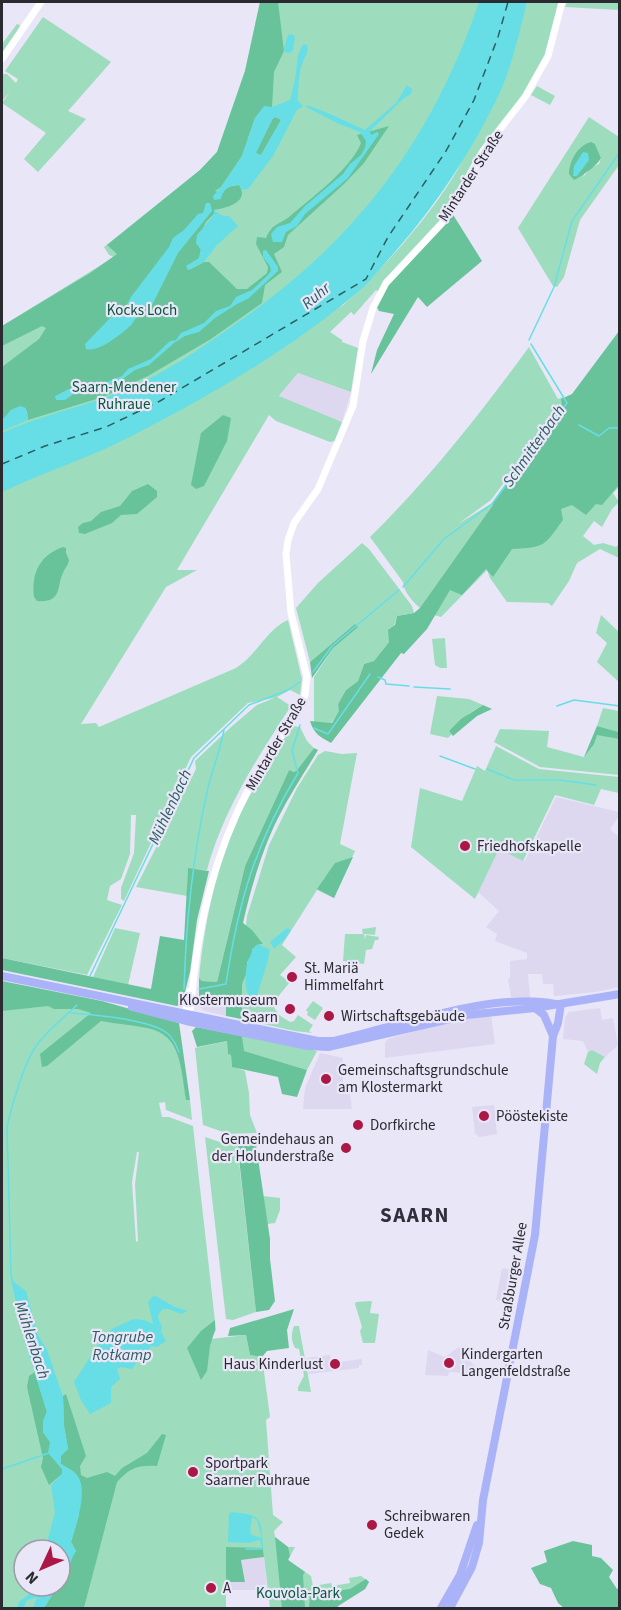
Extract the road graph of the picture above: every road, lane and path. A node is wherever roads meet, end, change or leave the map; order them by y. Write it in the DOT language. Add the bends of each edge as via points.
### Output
graph roads {
  1 [pos="41,2"];
  2 [pos="562,2"];
  3 [pos="2,59"];
  4 [pos="2,976"];
  5 [pos="620,994"];
  6 [pos="558,1004"];
  7 [pos="535,1008"];
  8 [pos="187,1017"];
  9 [pos="552,1032"];
  10 [pos="378,1033"];
  11 [pos="480,1519"];
  12 [pos="441,1608"];
  13 [pos="450,1608"];
  1 -- 3 [label="main road"];
  2 -- 8 [label="main road, Mintarder Straße" via="548,56 530,89 483,151 443,222 386,283 373,308 363,341 353,406 318,489 288,540 291,613 307,677 305,695 249,787 217,864 202,919 186,1003"];
  4 -- 8 [label="main road"];
  5 -- 6 [label="main road"];
  6 -- 7 [label="main road"];
  6 -- 9 [label="main road, Straßburger Allee" via="552,1010"];
  6 -- 10 [label="main road" via="540,1001 482,1006"];
  7 -- 9 [label="main road" via="544,1015"];
  7 -- 10 [label="main road" via="467,1015"];
  8 -- 10 [label="main road" via="318,1047 343,1045"];
  9 -- 11 [label="main road, Straßburger Allee" via="535,1235"];
  11 -- 12 [label="main road, Straßburger Allee" via="461,1573"];
  11 -- 13 [label="main road, Straßburger Allee" via="472,1567"];
}
